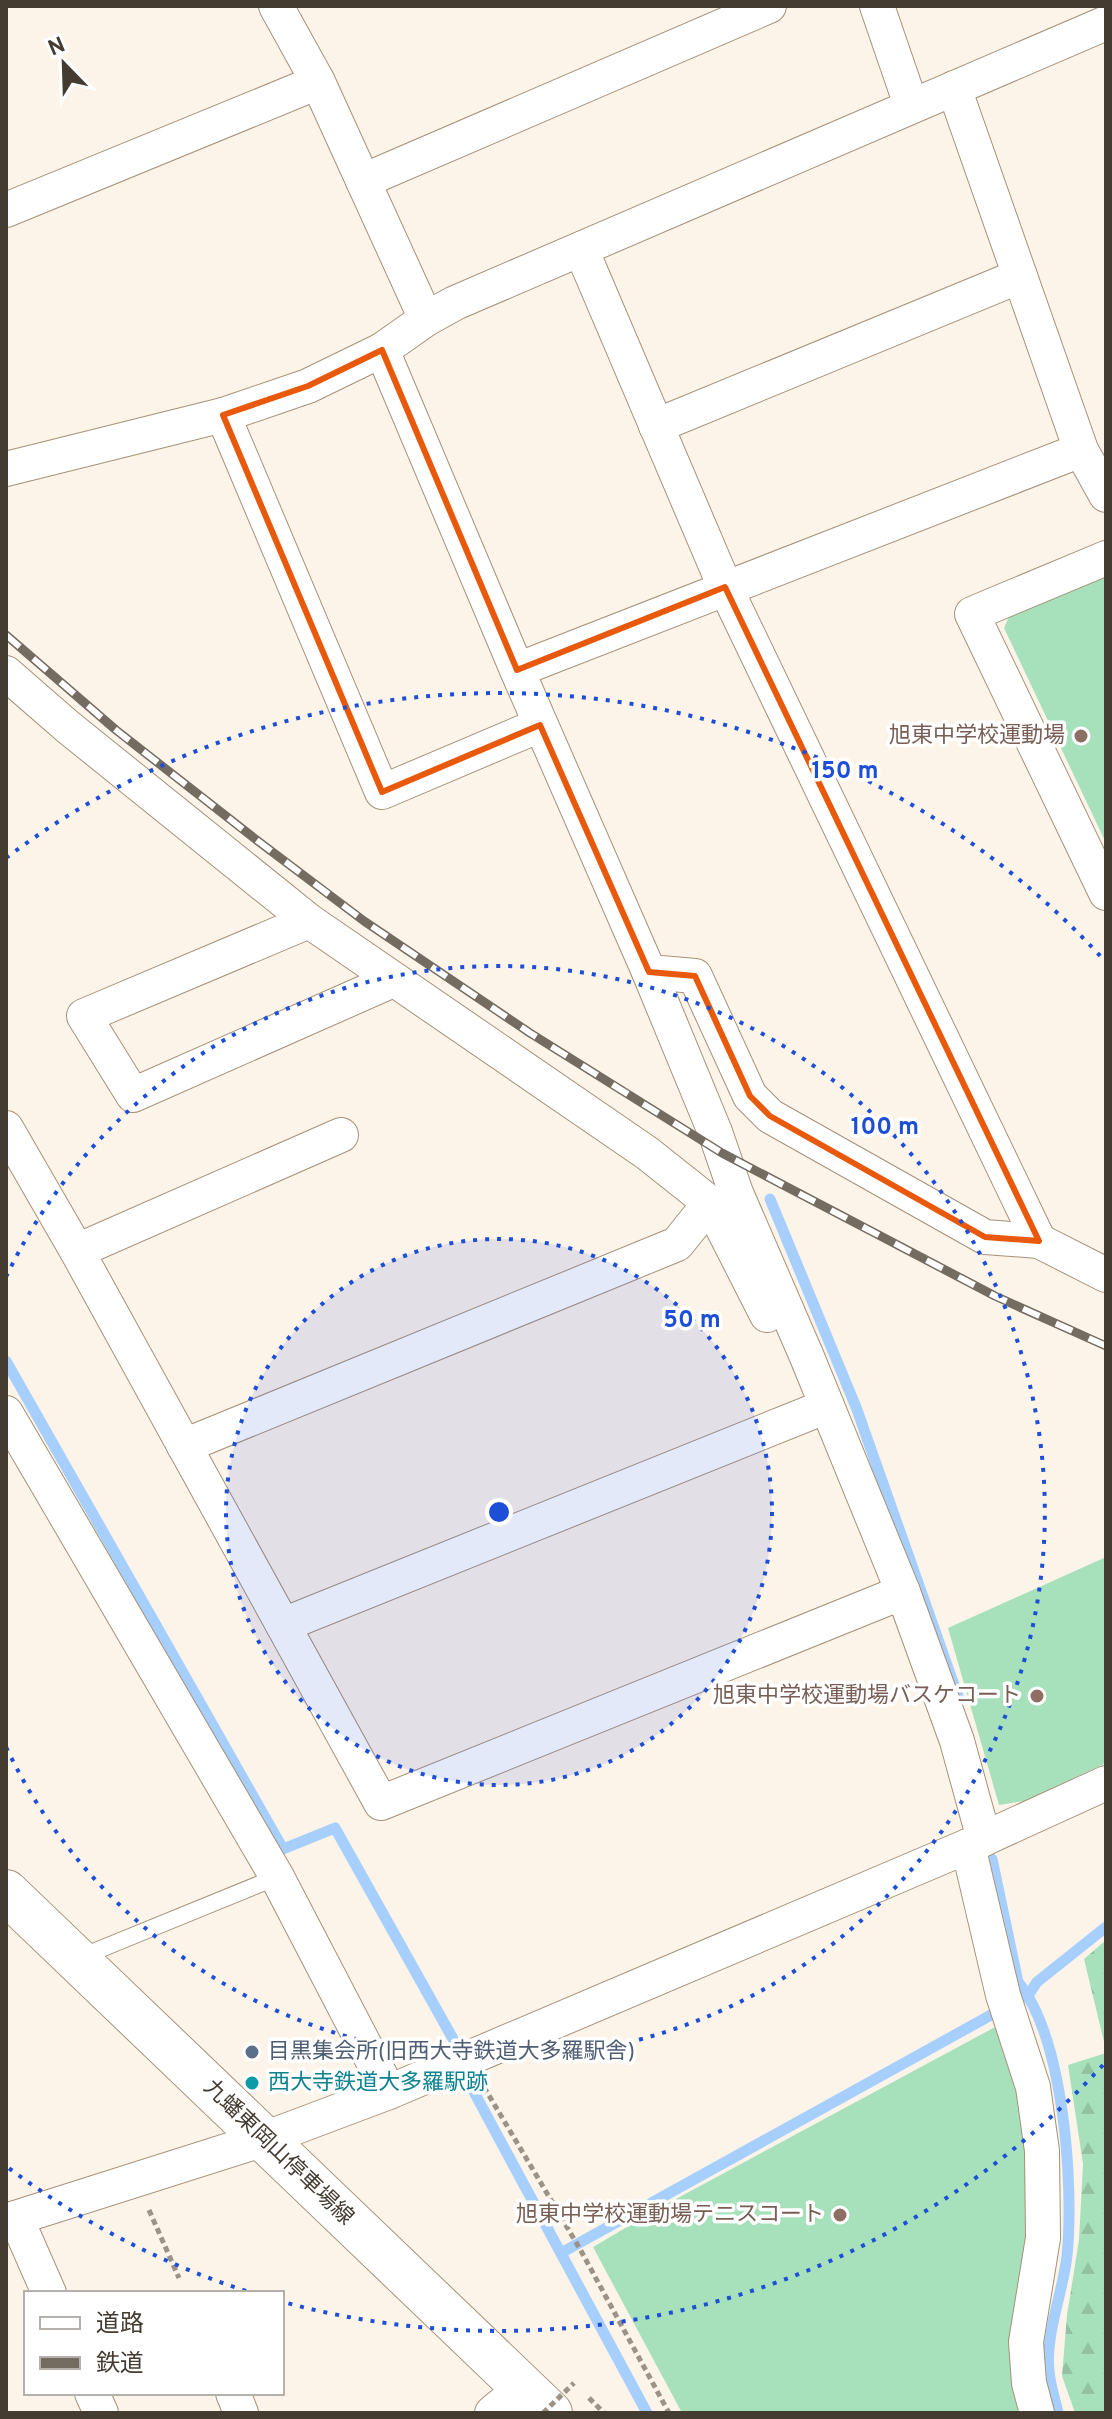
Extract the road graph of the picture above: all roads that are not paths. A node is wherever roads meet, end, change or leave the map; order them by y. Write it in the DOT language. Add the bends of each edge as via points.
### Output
graph roads {
  1 [pos="276,6"];
  2 [pos="769,6"];
  3 [pos="877,6"];
  4 [pos="1106,23"];
  5 [pos="318,82"];
  6 [pos="954,88"];
  7 [pos="911,105"];
  8 [pos="363,181"];
  9 [pos="6,210"];
  10 [pos="581,249"];
  11 [pos="1020,276"];
  12 [pos="426,319"];
  13 [pos="382,350"];
  14 [pos="223,415"];
  15 [pos="656,426"];
  16 [pos="1081,450"];
  17 [pos="6,469"];
  18 [pos="1106,495"];
  19 [pos="1106,558"];
  20 [pos="725,587"];
  21 [pos="517,670"];
  22 [pos="6,673"];
  23 [pos="540,725"];
  24 [pos="1106,893"];
  25 [pos="309,921"];
  26 [pos="649,972"];
  27 [pos="393,980"];
  28 [pos="6,1128"];
  29 [pos="341,1135"];
  30 [pos="710,1203"];
  31 [pos="1039,1241"];
  32 [pos="77,1251"];
  33 [pos="1106,1275"];
  34 [pos="807,1357"];
  35 [pos="827,1406"];
  36 [pos="6,1413"];
  37 [pos="184,1446"];
  38 [pos="903,1592"];
  39 [pos="283,1625"];
  40 [pos="1106,1783"];
  41 [pos="1106,1793"];
  42 [pos="1054,1808"];
  43 [pos="976,1843"];
  44 [pos="277,1877"];
  45 [pos="6,1892"];
  46 [pos="76,1959"];
  47 [pos="389,2092"];
  48 [pos="264,2139"];
  49 [pos="11,2219"];
  50 [pos="48,2291"];
  51 [pos="537,2402"];
  52 [pos="1037,2413"];
  1 -- 5 [label="street"];
  2 -- 8 [label="street"];
  3 -- 7 [label="street"];
  4 -- 6 [label="street"];
  5 -- 8 [label="street"];
  5 -- 9 [label="street"];
  6 -- 7 [label="street"];
  6 -- 11 [label="street"];
  7 -- 10 [label="street"];
  8 -- 12 [label="street"];
  10 -- 12 [label="street"];
  10 -- 15 [label="street"];
  11 -- 15 [label="street"];
  11 -- 16 [label="street"];
  12 -- 13 [label="street"];
  13 -- 14 [label="street" via="308,386"];
  13 -- 21 [label="street"];
  14 -- 17 [label="street"];
  14 -- 23 [label="street" via="382,792"];
  15 -- 20 [label="street"];
  16 -- 18 [label="street"];
  16 -- 20 [label="street"];
  19 -- 24 [label="street" via="972,614"];
  20 -- 21 [label="street"];
  20 -- 31 [label="street"];
  21 -- 23 [label="street"];
  22 -- 25 [label="street"];
  23 -- 26 [label="street"];
  25 -- 27 [label="street"];
  25 -- 27 [label="street" via="84,1016 133,1095"];
  26 -- 31 [label="street" via="695,976 750,1096 770,1116 985,1237"];
  26 -- 34 [label="street"];
  27 -- 30 [label="street" via="647,1153"];
  28 -- 32 [label="street"];
  29 -- 32 [label="street"];
  30 -- 34 [label="street" via="765,1313"];
  30 -- 37 [label="street" via="677,1244"];
  31 -- 33 [label="street"];
  32 -- 37 [label="street"];
  34 -- 35 [label="street"];
  35 -- 38 [label="street"];
  35 -- 39 [label="street"];
  36 -- 44 [label="street"];
  37 -- 39 [label="street"];
  38 -- 39 [label="street" via="381,1803"];
  38 -- 43 [label="street" via="957,1741"];
  40 -- 42 [label="street"];
  41 -- 42 [label="lane"];
  42 -- 43 [label="street"];
  43 -- 47 [label="street"];
  43 -- 52 [label="street" via="1007,2006 1033,2087 1042,2151 1043,2238 1026,2342"];
  44 -- 46 [label="lane"];
  44 -- 47 [label="street"];
  45 -- 46 [label="main road, 九蟠東岡山停車場線"];
  46 -- 48 [label="main road, 九蟠東岡山停車場線"];
  47 -- 48 [label="street"];
  48 -- 49 [label="street"];
  48 -- 51 [label="main road, 九蟠東岡山停車場線"];
  49 -- 50 [label="street"];
}
